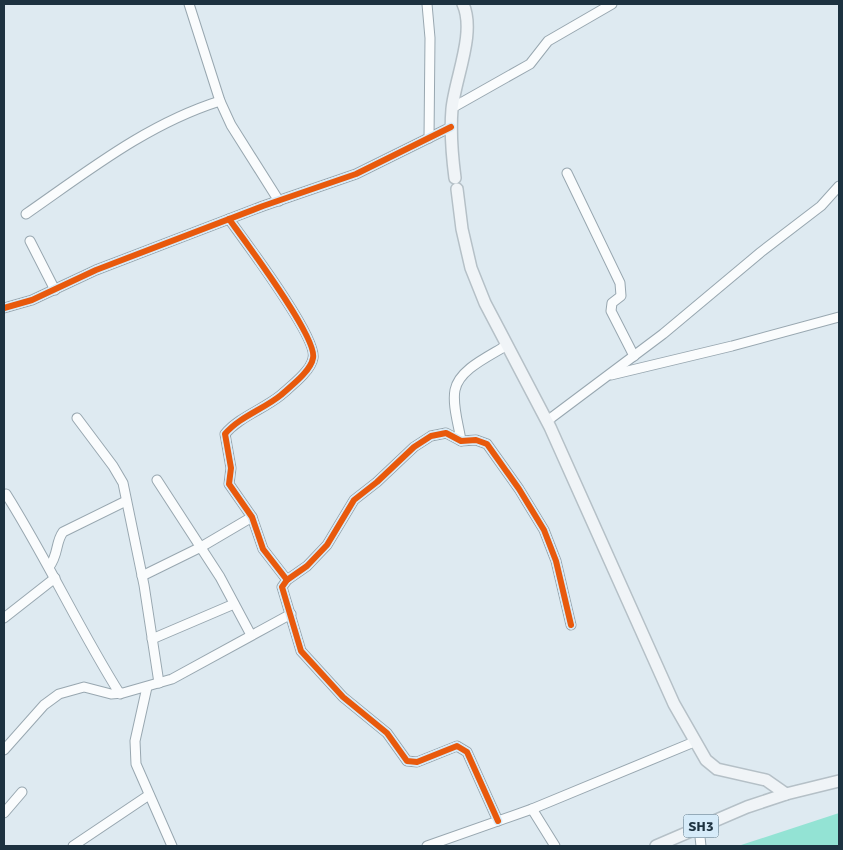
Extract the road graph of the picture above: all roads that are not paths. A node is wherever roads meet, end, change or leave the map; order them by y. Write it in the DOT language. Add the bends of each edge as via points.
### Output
graph roads {
  1 [pos="189,4"];
  2 [pos="427,4"];
  3 [pos="463,4"];
  4 [pos="612,4"];
  5 [pos="220,101"];
  6 [pos="452,108"];
  7 [pos="451,127"];
  8 [pos="429,138"];
  9 [pos="567,173"];
  10 [pos="839,186"];
  11 [pos="279,201"];
  12 [pos="26,214"];
  13 [pos="229,219"];
  14 [pos="30,241"];
  15 [pos="55,290"];
  16 [pos="4,308"];
  17 [pos="839,317"];
  18 [pos="507,345"];
  19 [pos="634,356"];
  20 [pos="606,376"];
  21 [pos="77,418"];
  22 [pos="546,421"];
  23 [pos="461,441"];
  24 [pos="157,480"];
  25 [pos="6,494"];
  26 [pos="126,501"];
  27 [pos="252,517"];
  28 [pos="201,547"];
  29 [pos="49,567"];
  30 [pos="142,576"];
  31 [pos="55,578"];
  32 [pos="287,580"];
  33 [pos="234,604"];
  34 [pos="291,614"];
  35 [pos="4,618"];
  36 [pos="571,625"];
  37 [pos="251,635"];
  38 [pos="152,639"];
  39 [pos="159,683"];
  40 [pos="147,687"];
  41 [pos="120,694"];
  42 [pos="694,742"];
  43 [pos="4,750"];
  44 [pos="839,781"];
  45 [pos="22,792"];
  46 [pos="149,794"];
  47 [pos="786,794"];
  48 [pos="532,809"];
  49 [pos="4,813"];
  50 [pos="498,821"];
  51 [pos="699,828"];
  52 [pos="73,846"];
  53 [pos="172,846"];
  54 [pos="427,846"];
  55 [pos="555,846"];
  56 [pos="656,846"];
  57 [pos="701,846"];
  1 -- 5 [label="street"];
  2 -- 8 [label="street"];
  3 -- 6 [label="main road" via="468,22"];
  4 -- 6 [label="street" via="548,41 530,64"];
  5 -- 11 [label="street" via="231,125"];
  5 -- 12 [label="street" via="179,115 134,140"];
  6 -- 7 [label="main road"];
  7 -- 8 [label="street"];
  7 -- 18 [label="main road" via="456,184 471,268"];
  8 -- 11 [label="street" via="356,174"];
  9 -- 19 [label="street" via="620,283 621,296 612,303 611,311"];
  10 -- 19 [label="street" via="821,206"];
  11 -- 13 [label="street"];
  13 -- 15 [label="street" via="96,270"];
  13 -- 27 [label="street" via="274,283 311,345 314,356 312,363 280,395 225,434 231,468 229,484"];
  14 -- 15 [label="street"];
  15 -- 16 [label="street"];
  17 -- 20 [label="street"];
  18 -- 22 [label="main road"];
  18 -- 23 [label="street" via="466,372 458,382 455,397"];
  19 -- 20 [label="street"];
  20 -- 22 [label="street"];
  21 -- 26 [label="street" via="118,473"];
  22 -- 42 [label="main road"];
  23 -- 32 [label="street" via="446,434 431,436 414,447 354,500 327,545 307,566"];
  23 -- 36 [label="street" via="476,440 487,444 539,522 556,561"];
  24 -- 28 [label="street"];
  25 -- 29 [label="street"];
  26 -- 29 [label="street" via="63,532 56,558"];
  26 -- 30 [label="street"];
  27 -- 28 [label="street"];
  27 -- 32 [label="street" via="263,549"];
  28 -- 30 [label="street"];
  28 -- 33 [label="street"];
  29 -- 31 [label="street"];
  30 -- 38 [label="street"];
  31 -- 35 [label="street"];
  31 -- 41 [label="street" via="88,644"];
  32 -- 34 [label="street" via="282,587"];
  33 -- 37 [label="street"];
  33 -- 38 [label="street"];
  34 -- 37 [label="street"];
  34 -- 50 [label="street" via="297,642 308,660 343,697 387,733 407,761 417,762 457,746 467,752"];
  37 -- 39 [label="street" via="189,671"];
  38 -- 39 [label="street"];
  39 -- 40 [label="street"];
  40 -- 41 [label="street"];
  40 -- 46 [label="street" via="134,755"];
  41 -- 43 [label="street" via="84,688 59,694 44,705"];
  42 -- 47 [label="main road" via="706,760 717,769 766,780"];
  42 -- 48 [label="street"];
  44 -- 47 [label="main road, SH3"];
  45 -- 49 [label="street"];
  46 -- 52 [label="street"];
  46 -- 53 [label="street"];
  47 -- 51 [label="main road, SH3" via="746,806"];
  48 -- 50 [label="street"];
  48 -- 55 [label="street"];
  50 -- 54 [label="street"];
  51 -- 56 [label="main road, SH3"];
  51 -- 57 [label="street"];
}
